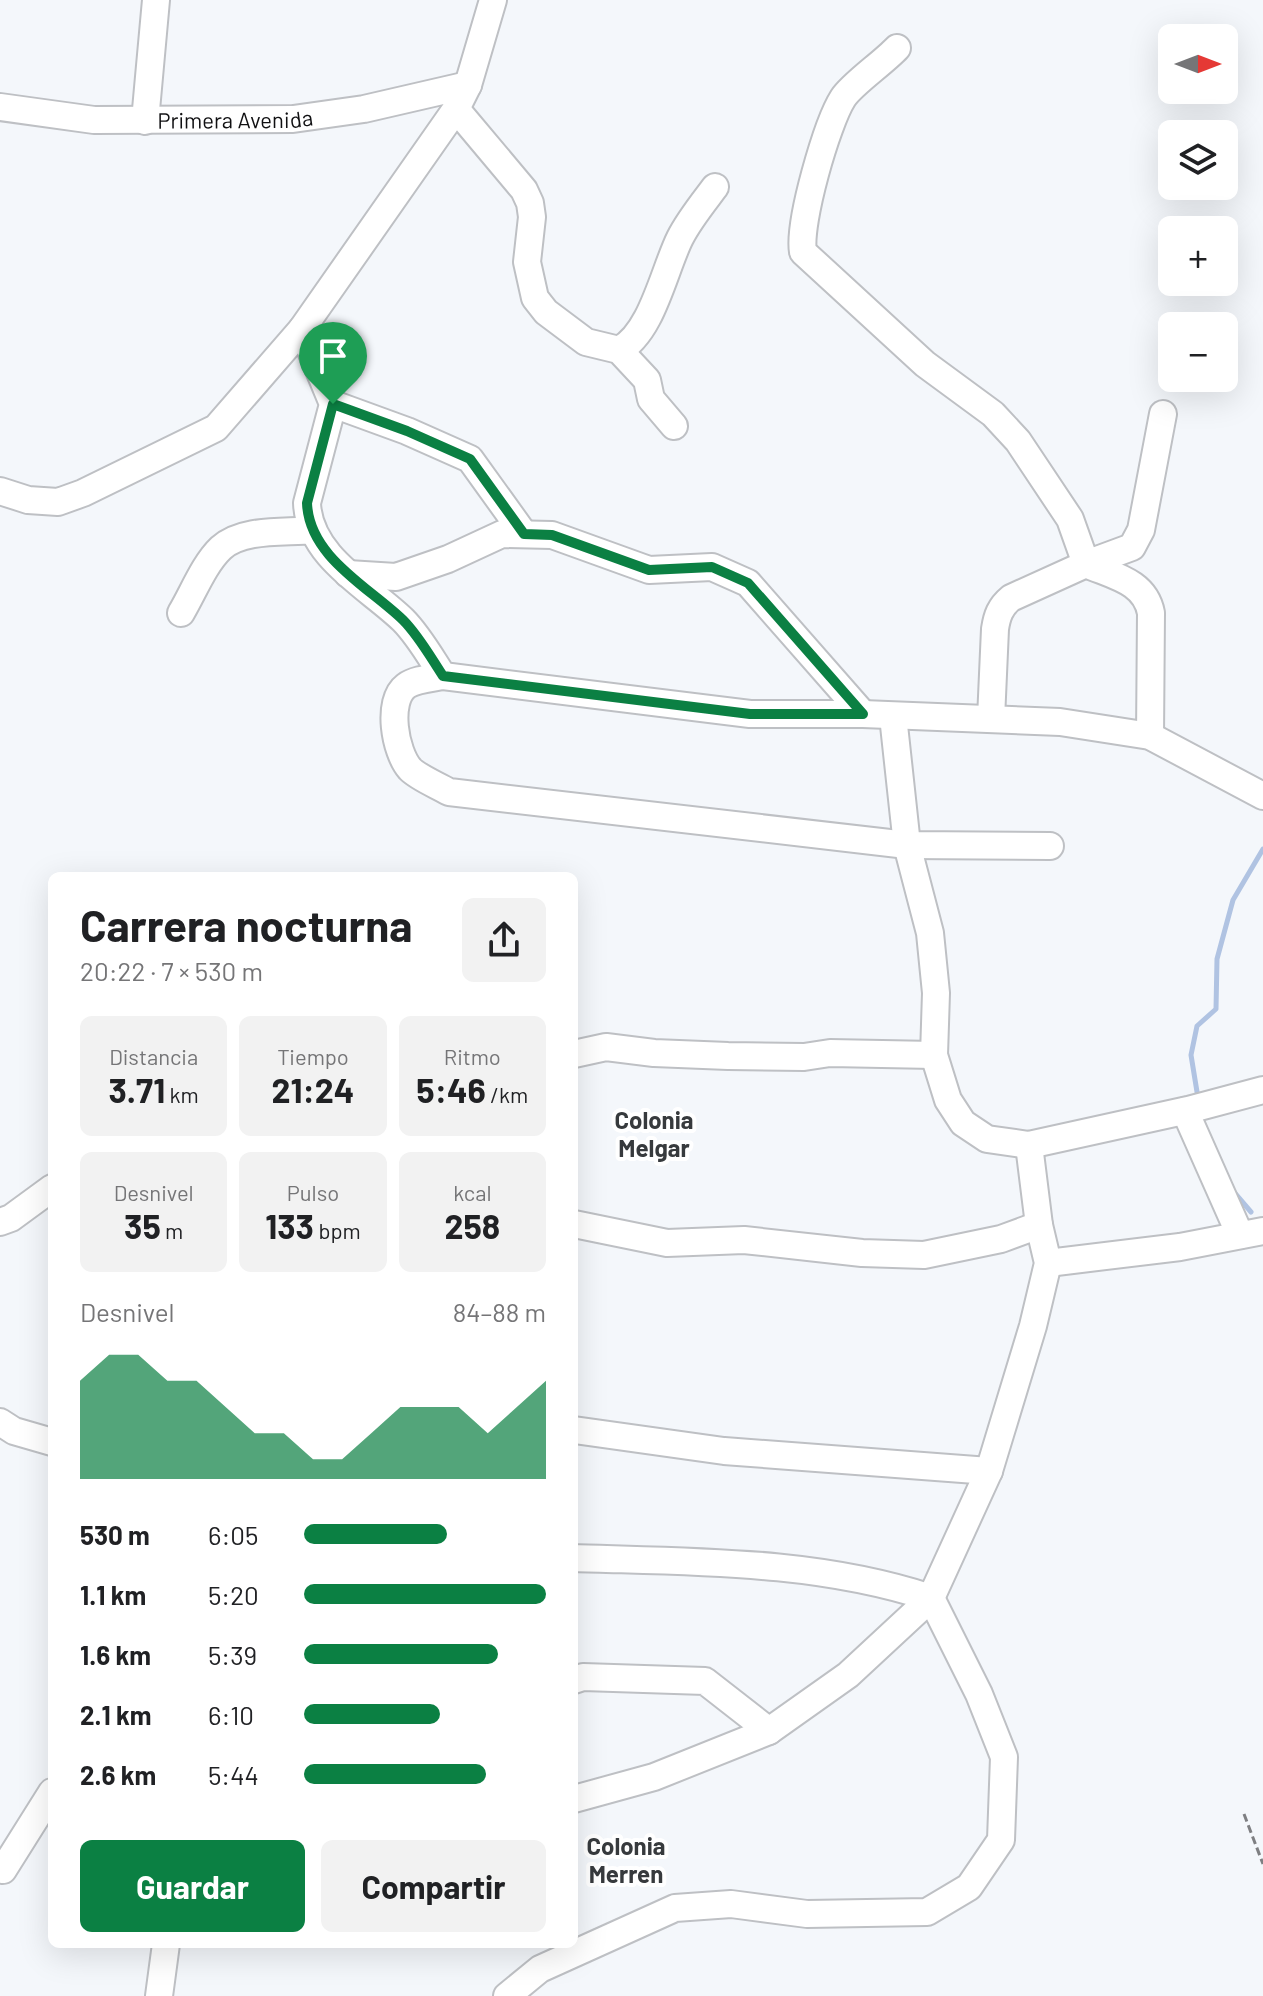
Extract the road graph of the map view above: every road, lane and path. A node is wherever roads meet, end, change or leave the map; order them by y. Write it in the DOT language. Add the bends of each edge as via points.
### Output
graph roads {
  1 [pos="156,0"];
  2 [pos="493,0"];
  3 [pos="897,48"];
  4 [pos="468,85"];
  5 [pos="0,107"];
  6 [pos="456,109"];
  7 [pos="145,121"];
  8 [pos="715,187"];
  9 [pos="302,329"];
  10 [pos="619,350"];
  11 [pos="333,404"];
  12 [pos="1163,414"];
  13 [pos="674,426"];
  14 [pos="0,491"];
  15 [pos="313,530"];
  16 [pos="524,534"];
  17 [pos="1086,564"];
  18 [pos="348,574"];
  19 [pos="181,613"];
  20 [pos="443,676"];
  21 [pos="863,714"];
  22 [pos="893,716"];
  23 [pos="991,719"];
  24 [pos="1150,736"];
  25 [pos="1263,796"];
  26 [pos="907,845"];
  27 [pos="1050,846"];
  28 [pos="578,1053"];
  29 [pos="934,1055"];
  30 [pos="1263,1090"];
  31 [pos="1194,1108"];
  32 [pos="1029,1145"];
  33 [pos="48,1191"];
  34 [pos="0,1222"];
  35 [pos="578,1225"];
  36 [pos="1039,1225"];
  37 [pos="1252,1233"];
  38 [pos="1048,1263"];
  39 [pos="0,1422"];
  40 [pos="578,1431"];
  41 [pos="48,1441"];
  42 [pos="989,1471"];
  43 [pos="578,1558"];
  44 [pos="931,1598"];
  45 [pos="578,1679"];
  46 [pos="769,1731"];
  47 [pos="48,1798"];
  48 [pos="578,1798"];
  49 [pos="1244,1814"];
  50 [pos="1263,1864"];
  51 [pos="3,1870"];
  52 [pos="165,1948"];
  53 [pos="159,1996"];
  54 [pos="507,1996"];
  1 -- 7 [label="street"];
  2 -- 4 [label="street"];
  3 -- 17 [label="street" via="845,95 833,115 804,216 803,252 1018,441 1070,519"];
  4 -- 6 [label="street"];
  4 -- 7 [label="street, Primera Avenida" via="293,119"];
  5 -- 7 [label="street, Primera Avenida"];
  6 -- 9 [label="street"];
  6 -- 10 [label="street" via="530,203 527,262 535,298 586,342"];
  8 -- 10 [label="street" via="681,236 644,325 631,344"];
  9 -- 11 [label="street"];
  9 -- 14 [label="street" via="216,428 58,502"];
  10 -- 13 [label="street" via="647,380 651,399"];
  11 -- 15 [label="street" via="307,503"];
  11 -- 16 [label="street" via="470,459"];
  12 -- 17 [label="street" via="1137,540 1132,547"];
  15 -- 18 [label="street"];
  15 -- 19 [label="street" via="245,536 224,545"];
  16 -- 18 [label="street" via="502,534 396,577"];
  16 -- 21 [label="street" via="552,535 649,570 712,567 748,583"];
  17 -- 23 [label="street" via="1003,605 995,629"];
  17 -- 24 [label="street" via="1138,587 1148,597"];
  18 -- 20 [label="street" via="405,622"];
  20 -- 21 [label="street" via="750,714"];
  20 -- 26 [label="street" via="407,685 397,699 394,724 410,769 449,792"];
  21 -- 22 [label="street"];
  22 -- 23 [label="street"];
  22 -- 26 [label="street"];
  23 -- 24 [label="street" via="1060,722"];
  24 -- 25 [label="street"];
  26 -- 27 [label="street"];
  26 -- 29 [label="street" via="930,933 936,993"];
  28 -- 29 [label="street" via="606,1047 728,1056"];
  29 -- 32 [label="street" via="948,1100 963,1123 987,1139"];
  30 -- 31 [label="street"];
  31 -- 32 [label="street"];
  31 -- 37 [label="street"];
  32 -- 36 [label="street"];
  33 -- 34 [label="street"];
  35 -- 36 [label="street" via="667,1243 744,1240 924,1255"];
  36 -- 38 [label="street"];
  37 -- 38 [label="street"];
  38 -- 42 [label="street"];
  39 -- 41 [label="street"];
  40 -- 42 [label="street" via="724,1451"];
  42 -- 44 [label="street"];
  43 -- 44 [label="street" via="816,1572 886,1583"];
  44 -- 46 [label="street" via="848,1675"];
  44 -- 54 [label="street" via="1004,1757 1001,1840 969,1887 927,1912 807,1914 731,1904 675,1908 540,1969"];
  45 -- 46 [label="street" via="705,1681"];
  46 -- 48 [label="street" via="654,1777"];
  47 -- 51 [label="street"];
  49 -- 50 [label="path"];
  52 -- 53 [label="street"];
}
